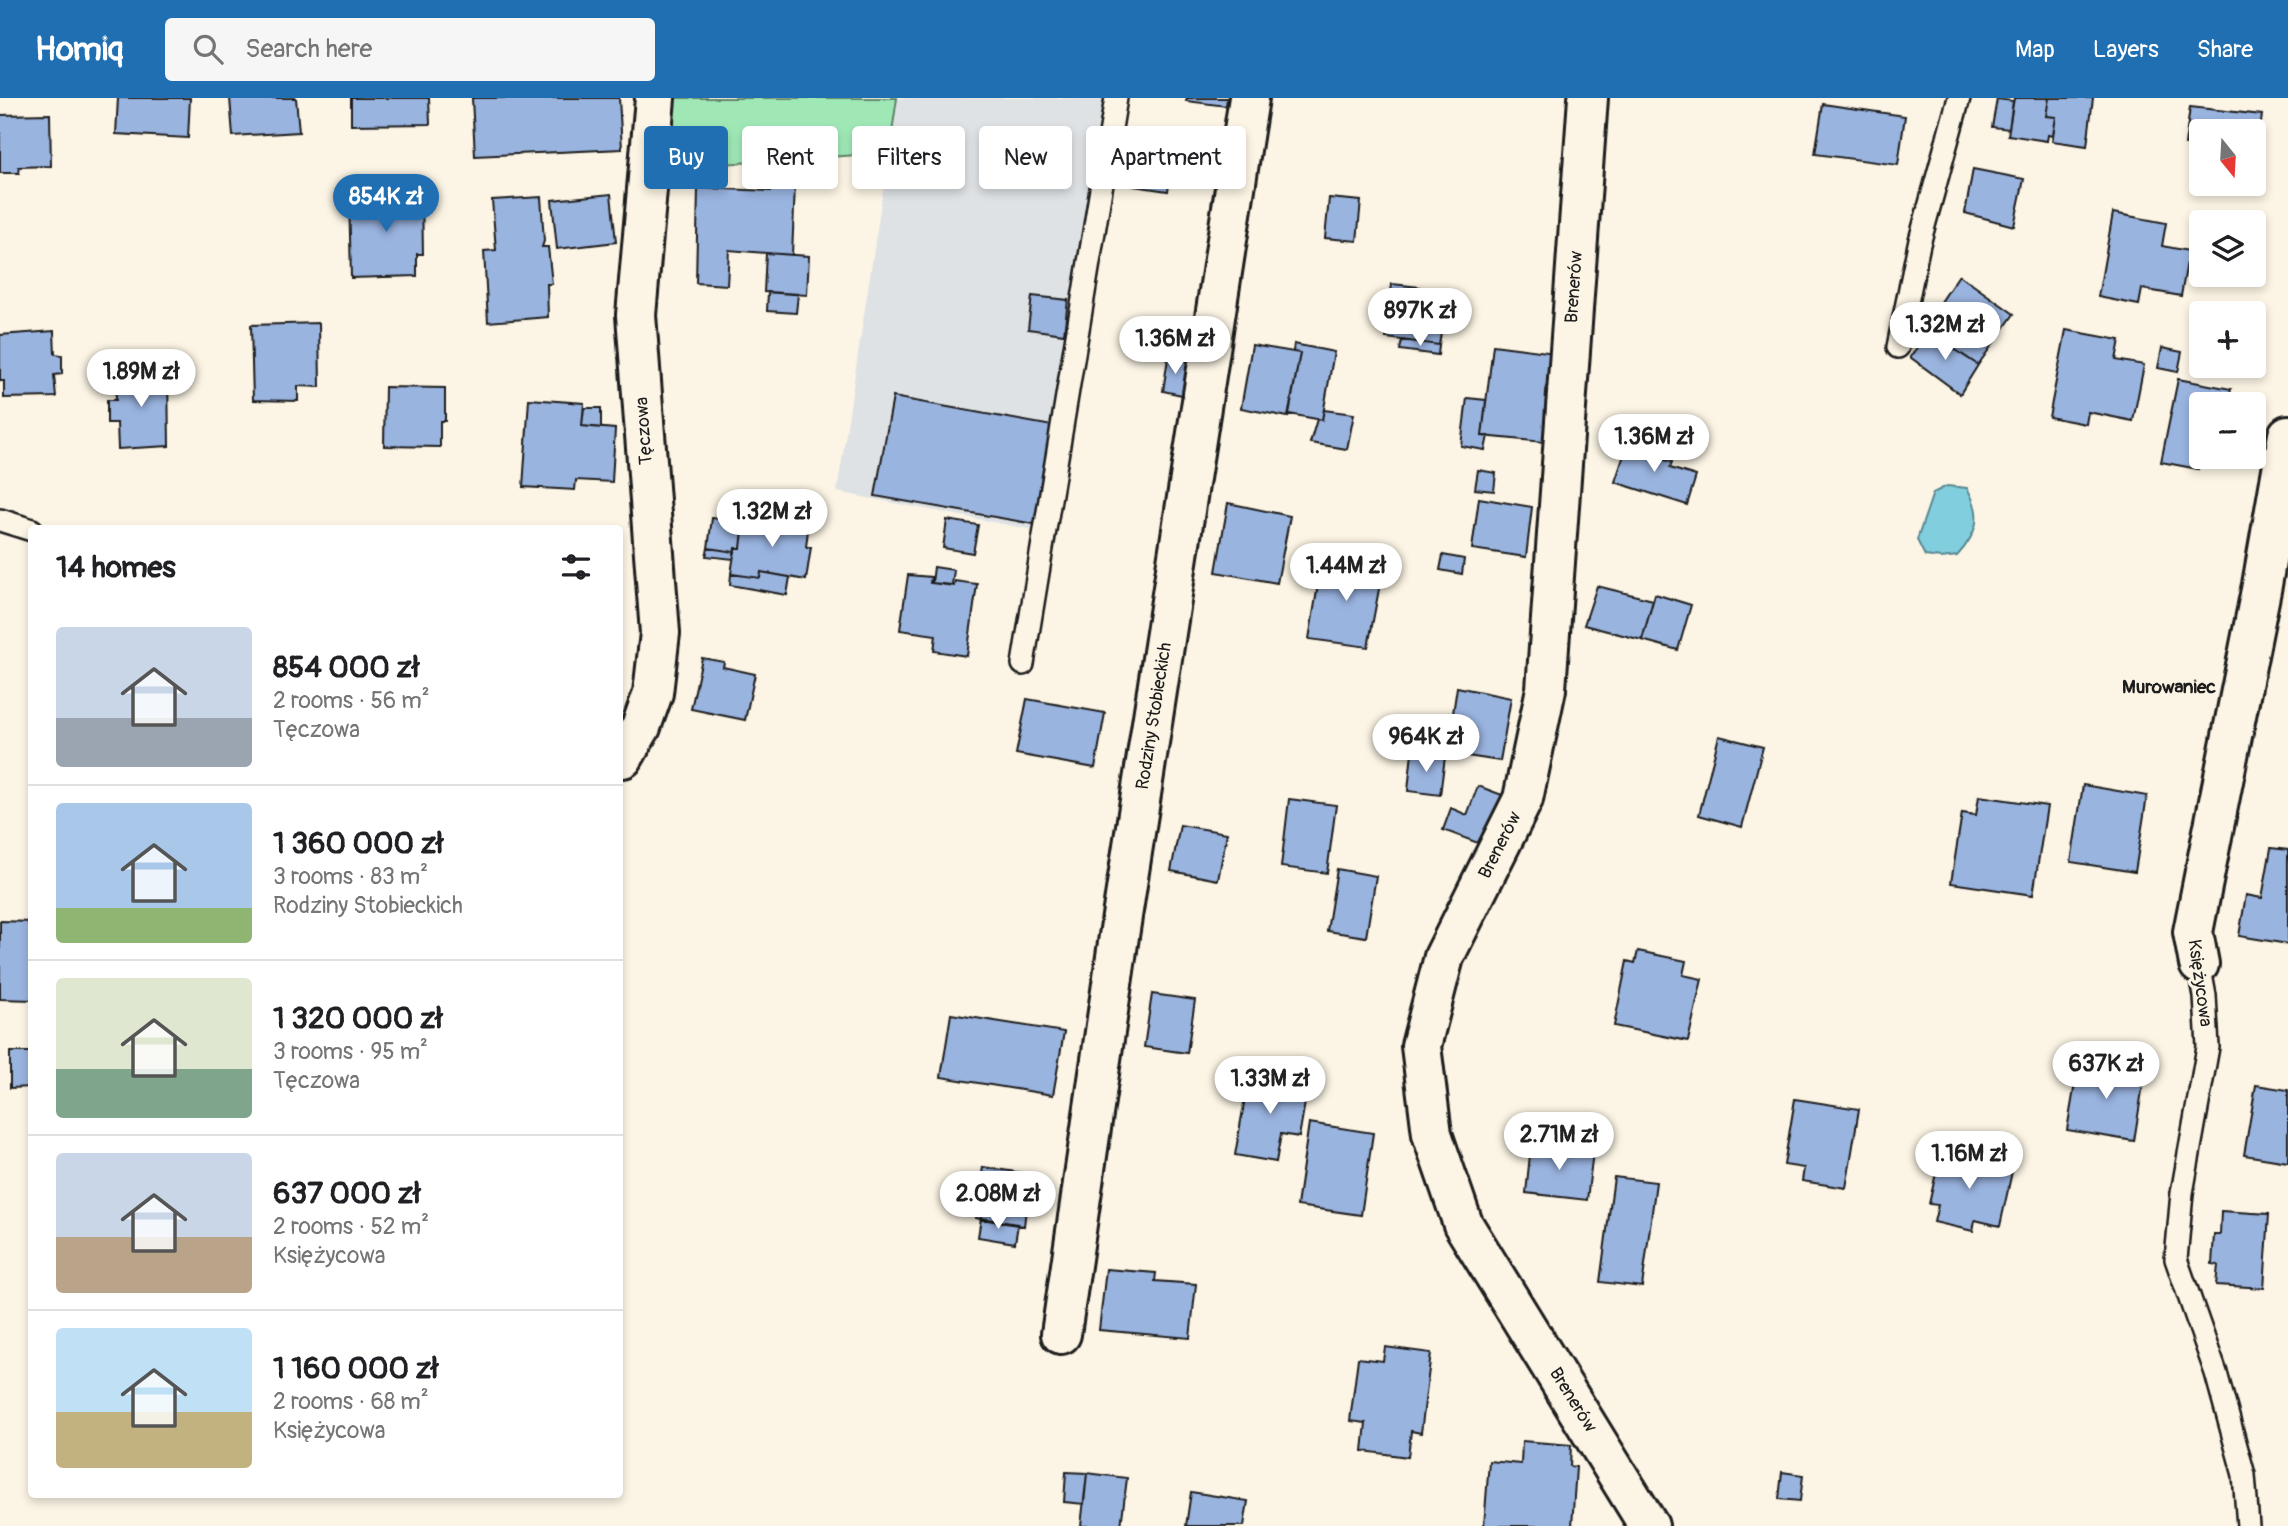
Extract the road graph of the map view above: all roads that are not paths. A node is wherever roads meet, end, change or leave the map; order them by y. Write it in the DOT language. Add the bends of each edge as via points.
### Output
graph roads {
  1 [pos="654,98"];
  2 [pos="1116,98"];
  3 [pos="1249,98"];
  4 [pos="1588,98"];
  5 [pos="1959,98"];
  6 [pos="1898,347"];
  7 [pos="2288,435"];
  8 [pos="0,520"];
  9 [pos="28,529"];
  10 [pos="1023,664"];
  11 [pos="624,758"];
  12 [pos="2199,964"];
  13 [pos="1061,1334"];
  14 [pos="1649,1526"];
  15 [pos="2248,1526"];
  1 -- 11 [label="street, Tęczowa" via="636,316 660,633 653,693"];
  2 -- 10 [label="lane"];
  3 -- 13 [label="street, Rodziny Stobieckich"];
  4 -- 14 [label="street, Brenerów" via="1546,689 1523,799 1444,957 1421,1046 1432,1134 1463,1224"];
  5 -- 6 [label="lane" via="1919,244"];
  7 -- 12 [label="street, Księżycowa" via="2193,932"];
  8 -- 9 [label="lane"];
  12 -- 15 [label="lane, Księżycowa" via="2206,996 2208,1047 2182,1192 2176,1259 2217,1373 2244,1475"];
}
